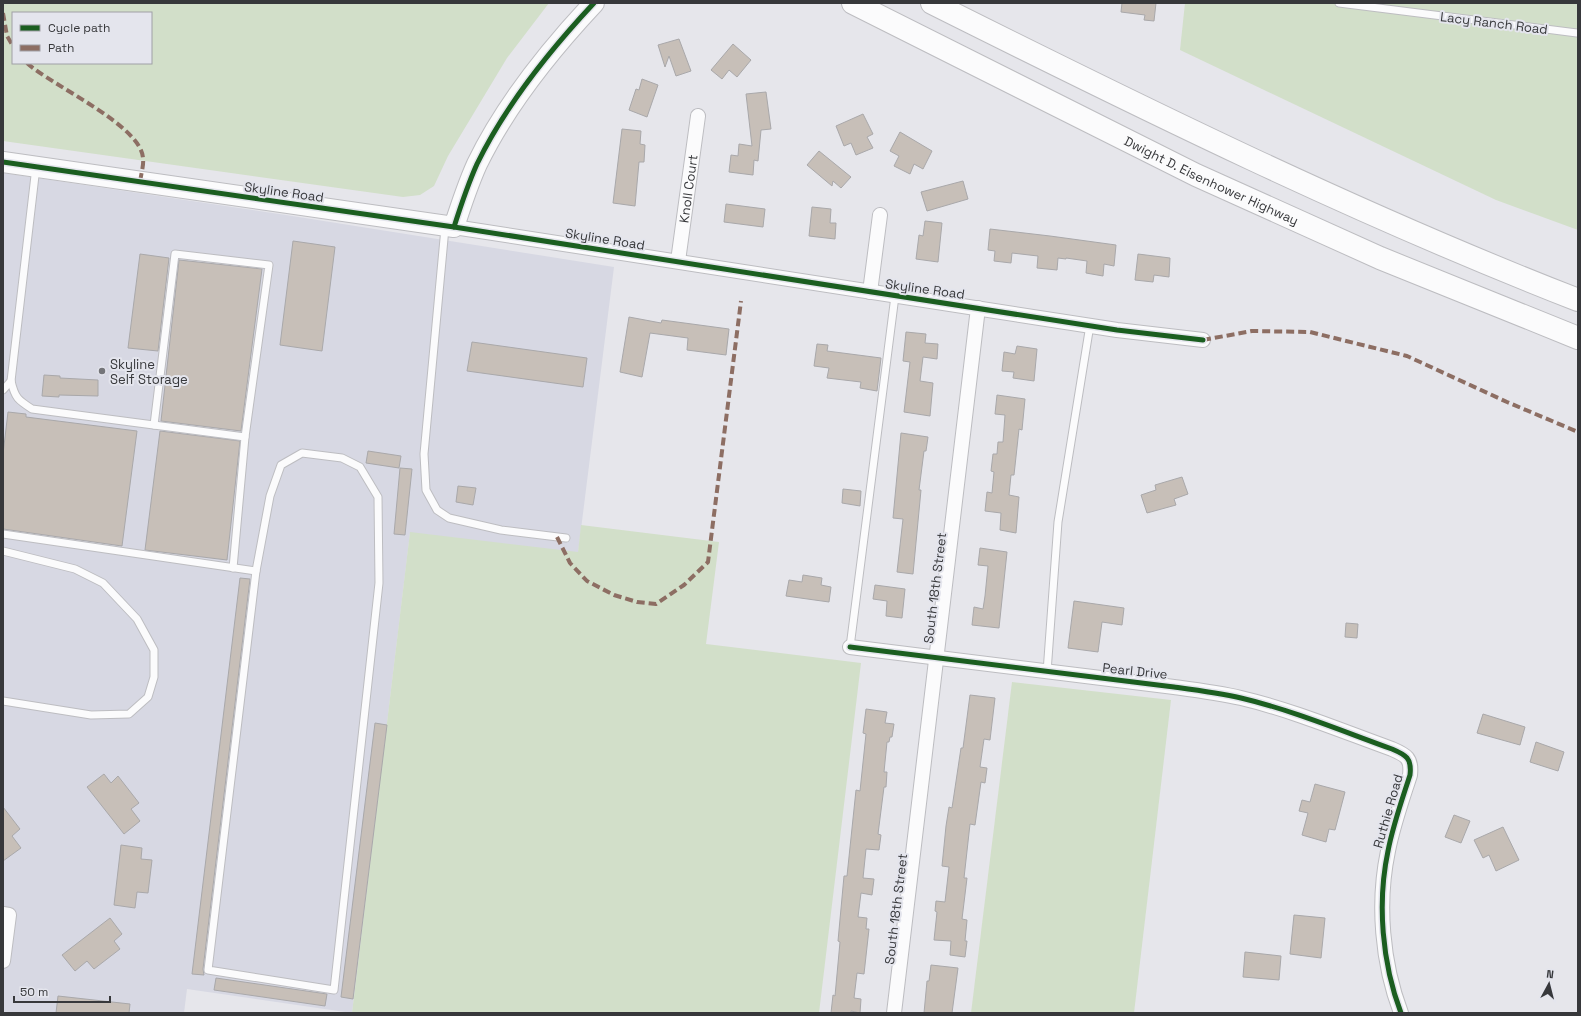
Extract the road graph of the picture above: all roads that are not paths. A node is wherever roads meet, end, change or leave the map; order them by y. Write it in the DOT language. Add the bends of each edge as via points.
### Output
graph roads {
  1 [pos="594,3"];
  2 [pos="853,3"];
  3 [pos="932,3"];
  4 [pos="1339,3"];
  5 [pos="1577,33"];
  6 [pos="698,116"];
  7 [pos="3,162"];
  8 [pos="36,167"];
  9 [pos="880,215"];
  10 [pos="450,226"];
  11 [pos="678,261"];
  12 [pos="870,292"];
  13 [pos="895,296"];
  14 [pos="1578,300"];
  15 [pos="978,308"];
  16 [pos="1090,326"];
  17 [pos="1578,338"];
  18 [pos="1203,340"];
  19 [pos="11,381"];
  20 [pos="3,390"];
  21 [pos="154,424"];
  22 [pos="245,437"];
  23 [pos="3,534"];
  24 [pos="566,538"];
  25 [pos="3,551"];
  26 [pos="233,568"];
  27 [pos="256,571"];
  28 [pos="850,647"];
  29 [pos="937,658"];
  30 [pos="1047,672"];
  31 [pos="3,701"];
  32 [pos="1408,758"];
  33 [pos="3,914"];
  34 [pos="3,961"];
  35 [pos="894,1013"];
  36 [pos="1401,1013"];
  1 -- 10 [label="main road" via="564,34 509,108 477,164"];
  2 -- 17 [label="highway, Dwight D. Eisenhower Highway" via="1196,175 1380,258"];
  3 -- 14 [label="highway" via="1241,155 1514,275"];
  4 -- 5 [label="lane, Lacy Ranch Road"];
  6 -- 11 [label="street, Knoll Court"];
  7 -- 8 [label="main road, Skyline Road"];
  8 -- 10 [label="main road, Skyline Road"];
  8 -- 19 [label="lane"];
  9 -- 12 [label="street"];
  10 -- 11 [label="street, Skyline Road"];
  10 -- 24 [label="lane" via="424,454 426,490 437,510 449,518 501,530"];
  11 -- 12 [label="street, Skyline Road"];
  12 -- 13 [label="street, Skyline Road"];
  13 -- 15 [label="street, Skyline Road"];
  13 -- 28 [label="lane"];
  15 -- 16 [label="street, Skyline Road"];
  15 -- 29 [label="street, South 18th Street"];
  16 -- 18 [label="street, Skyline Road"];
  16 -- 30 [label="lane" via="1058,522"];
  19 -- 20 [label="lane"];
  19 -- 21 [label="lane" via="18,400 32,408"];
  21 -- 22 [label="lane"];
  21 -- 22 [label="lane" via="175,254 269,265"];
  22 -- 26 [label="lane"];
  23 -- 26 [label="lane"];
  25 -- 31 [label="lane" via="75,569 103,583 137,619 154,650 154,677 148,697 129,714 91,715"];
  26 -- 27 [label="lane"];
  27 -- 27 [label="lane" via="208,970 334,990 378,582 378,497 360,467 342,458 302,453 281,465 270,496"];
  28 -- 29 [label="street, Pearl Drive"];
  29 -- 30 [label="street, Pearl Drive"];
  29 -- 35 [label="street, South 18th Street"];
  30 -- 32 [label="street, Pearl Drive" via="1174,687 1241,699 1278,709 1392,749"];
  32 -- 36 [label="street, Ruthie Road" via="1411,766 1410,775 1388,852 1382,903 1388,970"];
  33 -- 34 [label="street" via="9,915"];
}
